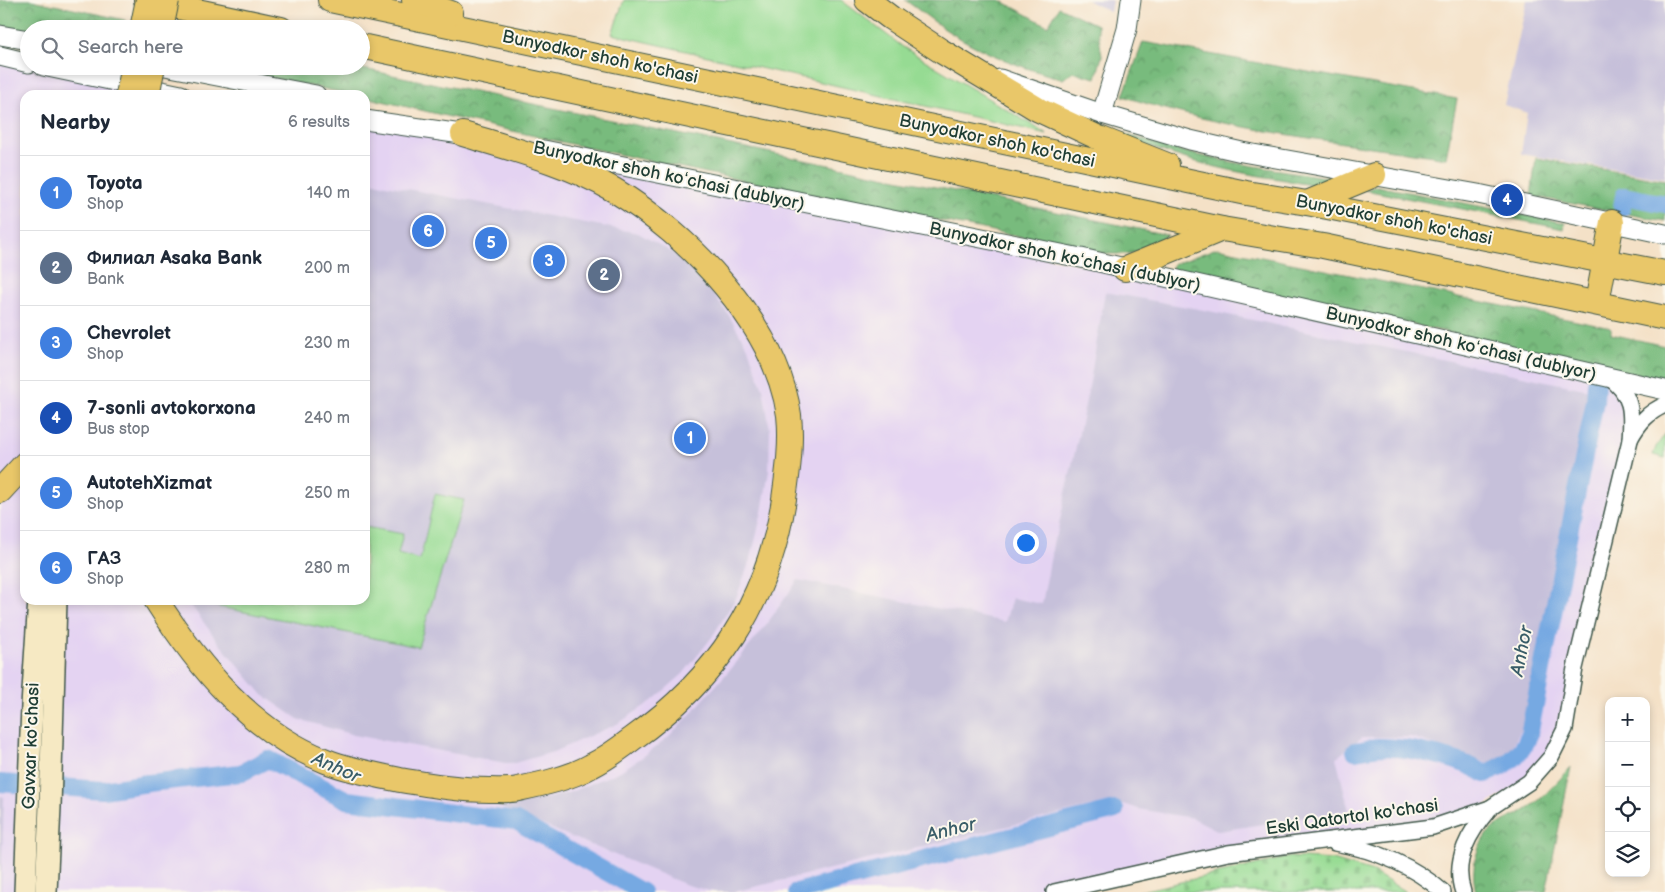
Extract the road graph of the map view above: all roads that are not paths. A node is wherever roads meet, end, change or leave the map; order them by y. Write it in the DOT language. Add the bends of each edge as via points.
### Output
graph roads {
  1 [pos="147,0"];
  2 [pos="167,0"];
  3 [pos="330,0"];
  4 [pos="414,0"];
  5 [pos="868,0"];
  6 [pos="1132,0"];
  7 [pos="144,20"];
  8 [pos="163,20"];
  9 [pos="239,20"];
  10 [pos="0,35"];
  11 [pos="20,38"];
  12 [pos="544,45"];
  13 [pos="370,48"];
  14 [pos="0,56"];
  15 [pos="20,61"];
  16 [pos="971,69"];
  17 [pos="86,75"];
  18 [pos="132,75"];
  19 [pos="151,75"];
  20 [pos="213,75"];
  21 [pos="129,90"];
  22 [pos="148,90"];
  23 [pos="157,90"];
  24 [pos="290,90"];
  25 [pos="370,108"];
  26 [pos="1102,114"];
  27 [pos="370,121"];
  28 [pos="464,134"];
  29 [pos="1374,175"];
  30 [pos="1246,194"];
  31 [pos="1307,204"];
  32 [pos="1612,222"];
  33 [pos="1222,229"];
  34 [pos="1665,234"];
  35 [pos="1605,261"];
  36 [pos="1125,270"];
  37 [pos="1665,274"];
  38 [pos="1597,303"];
  39 [pos="1665,318"];
  40 [pos="1607,376"];
  41 [pos="1665,390"];
  42 [pos="1665,405"];
  43 [pos="1630,440"];
  44 [pos="20,470"];
  45 [pos="0,492"];
  46 [pos="39,605"];
  47 [pos="56,605"];
  48 [pos="159,605"];
  49 [pos="41,759"];
  50 [pos="40,807"];
  51 [pos="1490,808"];
  52 [pos="1316,841"];
  53 [pos="25,892"];
  54 [pos="46,892"];
  55 [pos="1054,892"];
  56 [pos="1443,892"];
  57 [pos="1463,892"];
  1 -- 7 [label="main road, bridge"];
  1 -- 9 [label="main road"];
  2 -- 8 [label="main road, bridge"];
  3 -- 12 [label="main road, Bunyodkor shoh ko'chasi"];
  4 -- 12 [label="main road"];
  5 -- 16 [label="main road" via="932,46"];
  6 -- 26 [label="street" via="1127,29"];
  10 -- 11 [label="street"];
  12 -- 30 [label="main road, Bunyodkor shoh ko'chasi"];
  13 -- 33 [label="main road"];
  14 -- 15 [label="street"];
  16 -- 26 [label="street"];
  16 -- 30 [label="main road" via="1062,121 1151,159"];
  17 -- 23 [label="street"];
  18 -- 21 [label="main road, bridge"];
  19 -- 22 [label="main road, bridge"];
  20 -- 24 [label="street"];
  25 -- 28 [label="street, Bunyodkor shoh koʻchasi (dublyor)"];
  26 -- 29 [label="street" via="1224,148"];
  27 -- 28 [label="street, Bunyodkor shoh koʻchasi (dublyor)"];
  28 -- 36 [label="street, Bunyodkor shoh koʻchasi (dublyor)" via="1071,256"];
  28 -- 48 [label="main road" via="559,164 613,189 659,222 703,260 758,333 779,376 789,416 790,461 782,513 771,553 761,586 740,627 715,664 685,696 654,724 590,767 514,790 468,790 379,776 326,762 282,738 246,710 211,676"];
  29 -- 31 [label="main road"];
  29 -- 32 [label="street"];
  30 -- 31 [label="main road, Bunyodkor shoh ko'chasi"];
  31 -- 35 [label="main road, Bunyodkor shoh ko'chasi"];
  32 -- 34 [label="street"];
  32 -- 35 [label="main road"];
  33 -- 36 [label="main road"];
  33 -- 38 [label="main road" via="1323,246"];
  35 -- 37 [label="main road, Bunyodkor shoh ko'chasi"];
  35 -- 38 [label="main road"];
  36 -- 40 [label="street, Bunyodkor shoh koʻchasi (dublyor)"];
  38 -- 39 [label="main road"];
  40 -- 41 [label="street, Bunyodkor shoh koʻchasi (dublyor)"];
  40 -- 43 [label="street, Eski Qatortol ko'chasi" via="1625,392 1629,402"];
  42 -- 43 [label="street, Eski Qatortol ko'chasi" via="1640,422"];
  43 -- 51 [label="street, Eski Qatortol ko'chasi" via="1575,668 1565,730 1551,757 1536,774"];
  44 -- 45 [label="main road"];
  46 -- 49 [label="main road, Gavxar ko'chasi"];
  47 -- 49 [label="main road, Gavxar ko'chasi"];
  49 -- 50 [label="main road, Gavxar ko'chasi"];
  50 -- 53 [label="main road, Gavxar ko'chasi"];
  50 -- 54 [label="main road, Gavxar ko'chasi"];
  51 -- 52 [label="street, Eski Qatortol ko'chasi" via="1433,827"];
  51 -- 57 [label="street" via="1466,844 1459,872"];
  52 -- 55 [label="street, Eski Qatortol ko'chasi" via="1228,853"];
  52 -- 56 [label="street" via="1383,855 1421,875"];
}
